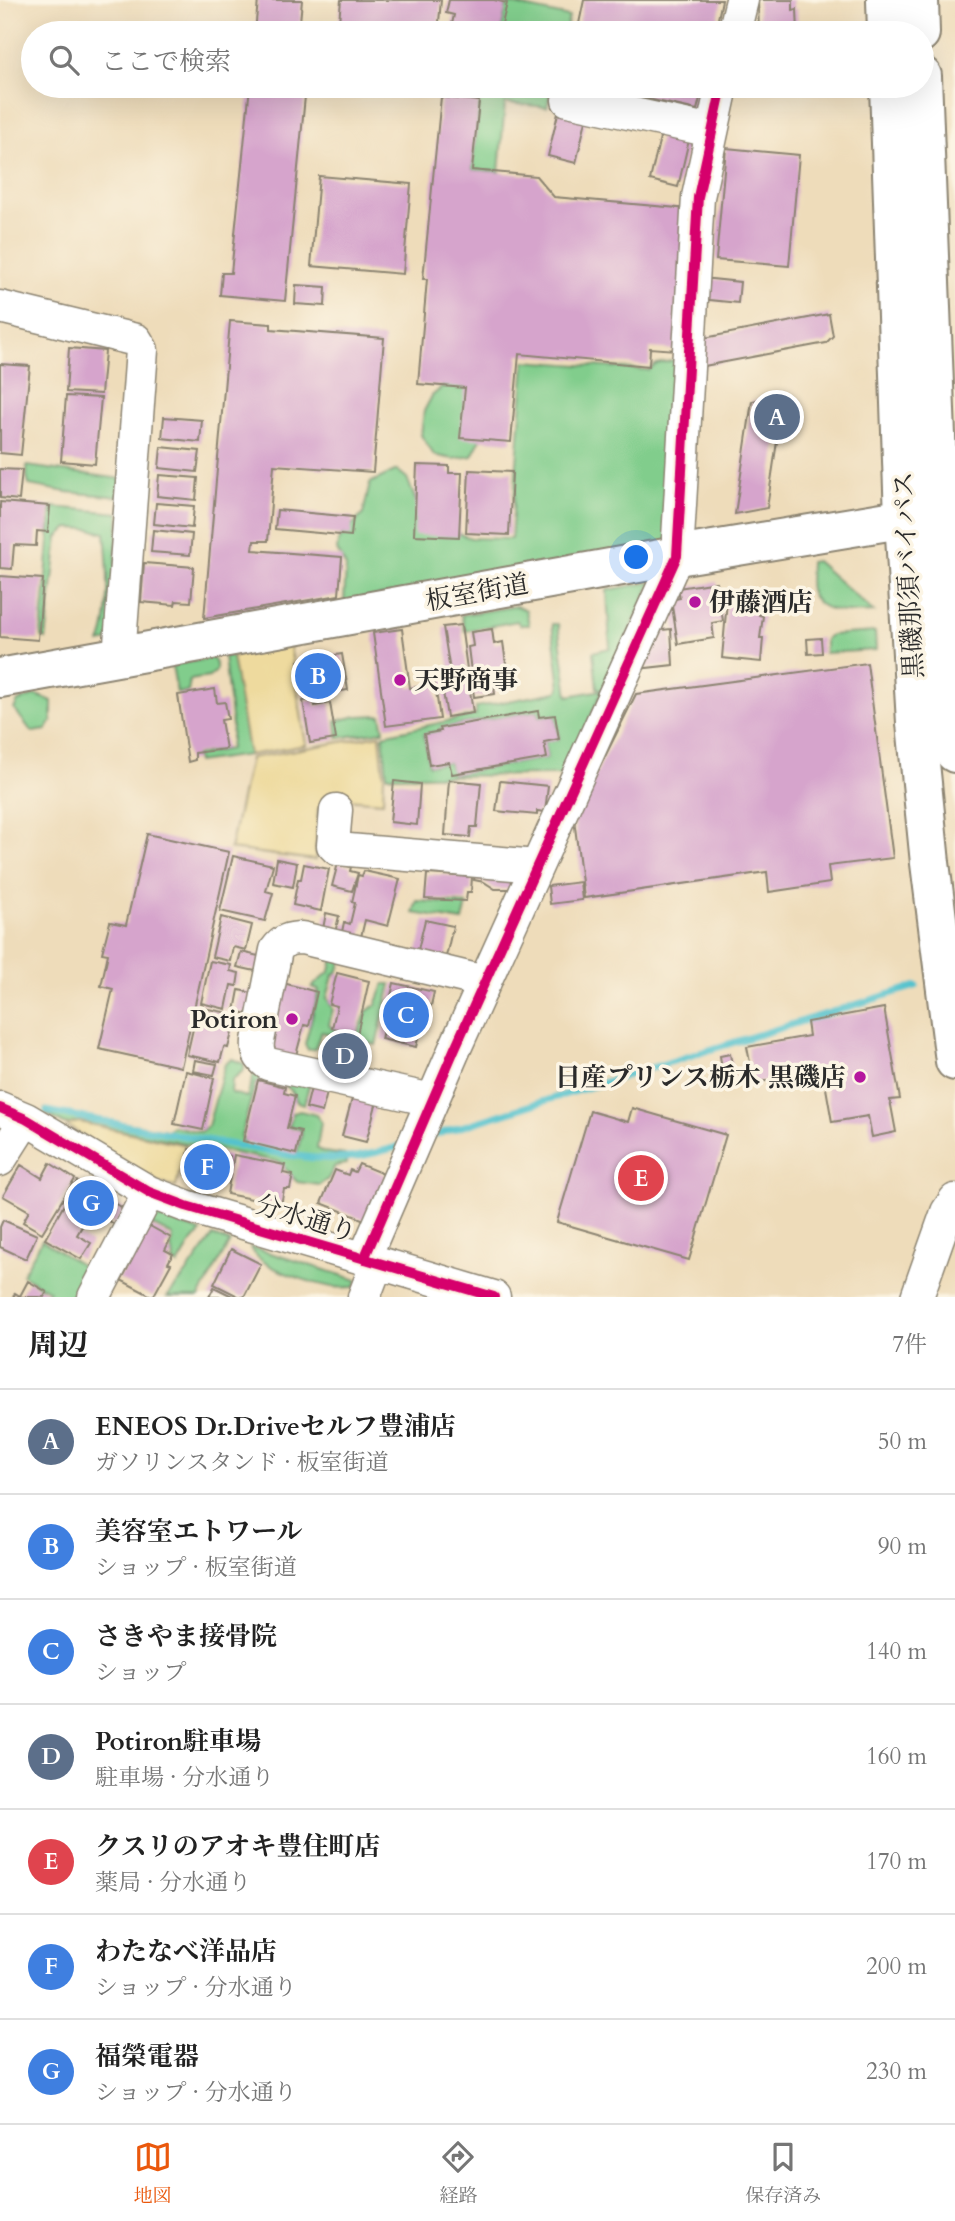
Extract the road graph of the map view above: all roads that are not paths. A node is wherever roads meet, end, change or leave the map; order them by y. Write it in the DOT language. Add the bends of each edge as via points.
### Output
graph roads {
  1 [pos="741,0"];
  2 [pos="886,0"];
  3 [pos="919,0"];
  4 [pos="737,21"];
  5 [pos="887,21"];
  6 [pos="920,21"];
  7 [pos="719,98"];
  8 [pos="890,98"];
  9 [pos="923,98"];
  10 [pos="568,100"];
  11 [pos="712,131"];
  12 [pos="0,307"];
  13 [pos="933,514"];
  14 [pos="677,555"];
  15 [pos="119,657"];
  16 [pos="0,678"];
  17 [pos="955,753"];
  18 [pos="336,810"];
  19 [pos="537,866"];
  20 [pos="485,982"];
  21 [pos="955,1061"];
  22 [pos="432,1100"];
  23 [pos="13,1114"];
  24 [pos="0,1160"];
  25 [pos="149,1192"];
  26 [pos="955,1200"];
  27 [pos="370,1261"];
  28 [pos="94,1297"];
  29 [pos="364,1297"];
  30 [pos="494,1297"];
  31 [pos="917,1297"];
  1 -- 4 [label="street"];
  2 -- 5 [label="main road"];
  3 -- 6 [label="main road"];
  7 -- 11 [label="street"];
  8 -- 13 [label="main road, 黒磯那須バイパス"];
  9 -- 13 [label="main road, 黒磯那須バイパス"];
  10 -- 11 [label="street"];
  11 -- 14 [label="street" via="695,230"];
  12 -- 15 [label="street" via="136,340 142,350"];
  13 -- 14 [label="main road, 板室街道"];
  13 -- 17 [label="main road, 黒磯那須バイパス"];
  13 -- 21 [label="main road, 黒磯那須バイパス" via="916,723"];
  14 -- 15 [label="main road, 板室街道"];
  14 -- 19 [label="street"];
  15 -- 16 [label="main road, 板室街道"];
  18 -- 19 [label="street" via="333,845 337,849"];
  19 -- 20 [label="street"];
  20 -- 22 [label="street"];
  20 -- 22 [label="street" via="302,938 281,943 276,950 258,1041 261,1059 268,1065"];
  22 -- 27 [label="street"];
  23 -- 24 [label="street"];
  23 -- 25 [label="street, 分水通り"];
  25 -- 27 [label="street, 分水通り"];
  25 -- 28 [label="street"];
  26 -- 31 [label="street"];
  27 -- 29 [label="street"];
  27 -- 30 [label="street, 分水通り"];
}
